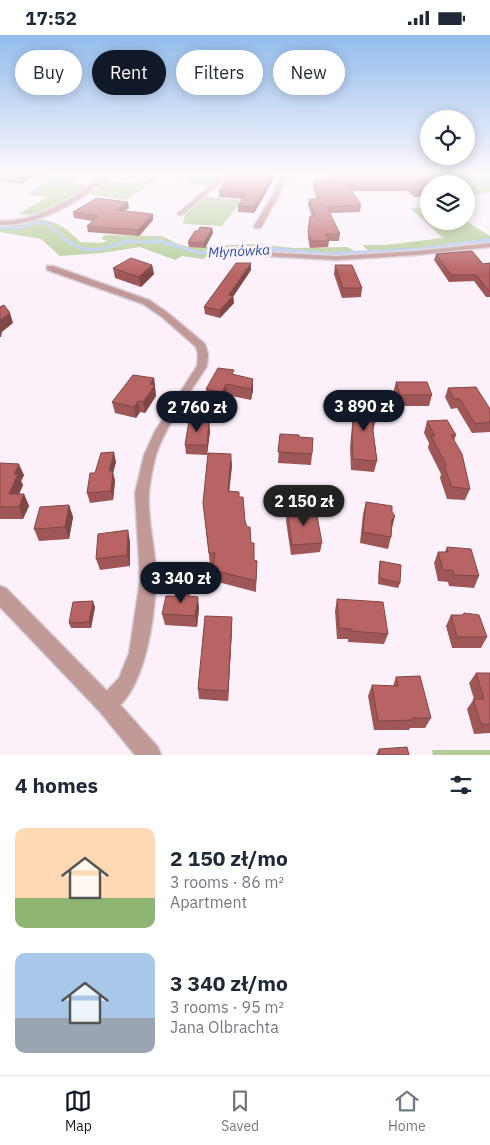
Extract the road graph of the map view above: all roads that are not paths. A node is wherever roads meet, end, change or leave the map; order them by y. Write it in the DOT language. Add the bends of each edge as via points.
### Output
graph roads {
  1 [pos="55,209"];
  2 [pos="186,209"];
  3 [pos="268,209"];
  4 [pos="180,214"];
  5 [pos="0,223"];
  6 [pos="258,226"];
  7 [pos="490,245"];
  8 [pos="264,254"];
  9 [pos="50,268"];
  10 [pos="0,594"];
  11 [pos="107,705"];
  12 [pos="150,755"];
  1 -- 5 [label="street" via="24,223"];
  2 -- 4 [label="street"];
  3 -- 6 [label="street"];
  7 -- 8 [label="street" via="336,258"];
  9 -- 11 [label="street" via="146,303 196,341 203,354 202,366 161,431 150,455 142,493 148,580 138,653 126,684"];
  10 -- 11 [label="street"];
  11 -- 12 [label="street"];
}
